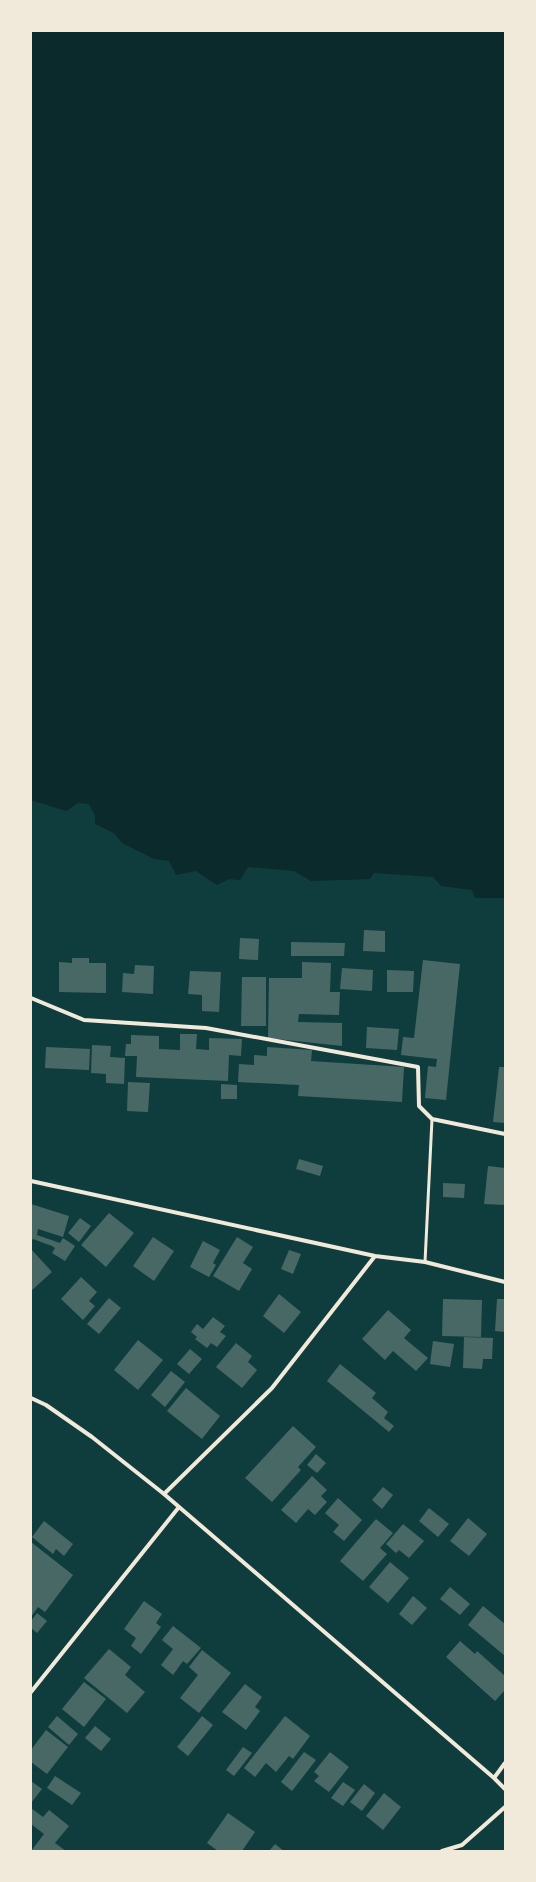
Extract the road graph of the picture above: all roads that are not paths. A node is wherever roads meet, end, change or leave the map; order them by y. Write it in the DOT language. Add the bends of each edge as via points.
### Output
graph roads {
  1 [pos="31,998"];
  2 [pos="432,1119"];
  3 [pos="505,1134"];
  4 [pos="31,1181"];
  5 [pos="375,1256"];
  6 [pos="426,1262"];
  7 [pos="505,1282"];
  8 [pos="31,1398"];
  9 [pos="164,1494"];
  10 [pos="179,1508"];
  11 [pos="31,1692"];
  12 [pos="505,1763"];
  13 [pos="494,1778"];
  14 [pos="505,1789"];
  15 [pos="505,1807"];
  16 [pos="442,1851"];
  1 -- 2 [label="street" via="84,1020 206,1028 418,1067 419,1106"];
  2 -- 3 [label="street"];
  2 -- 6 [label="lane"];
  4 -- 5 [label="street"];
  5 -- 6 [label="street"];
  5 -- 9 [label="street" via="272,1388"];
  6 -- 7 [label="street"];
  8 -- 9 [label="street" via="92,1437"];
  9 -- 10 [label="street"];
  10 -- 11 [label="street"];
  10 -- 13 [label="street"];
  12 -- 13 [label="street"];
  13 -- 14 [label="street"];
  15 -- 16 [label="street" via="462,1844"];
}
